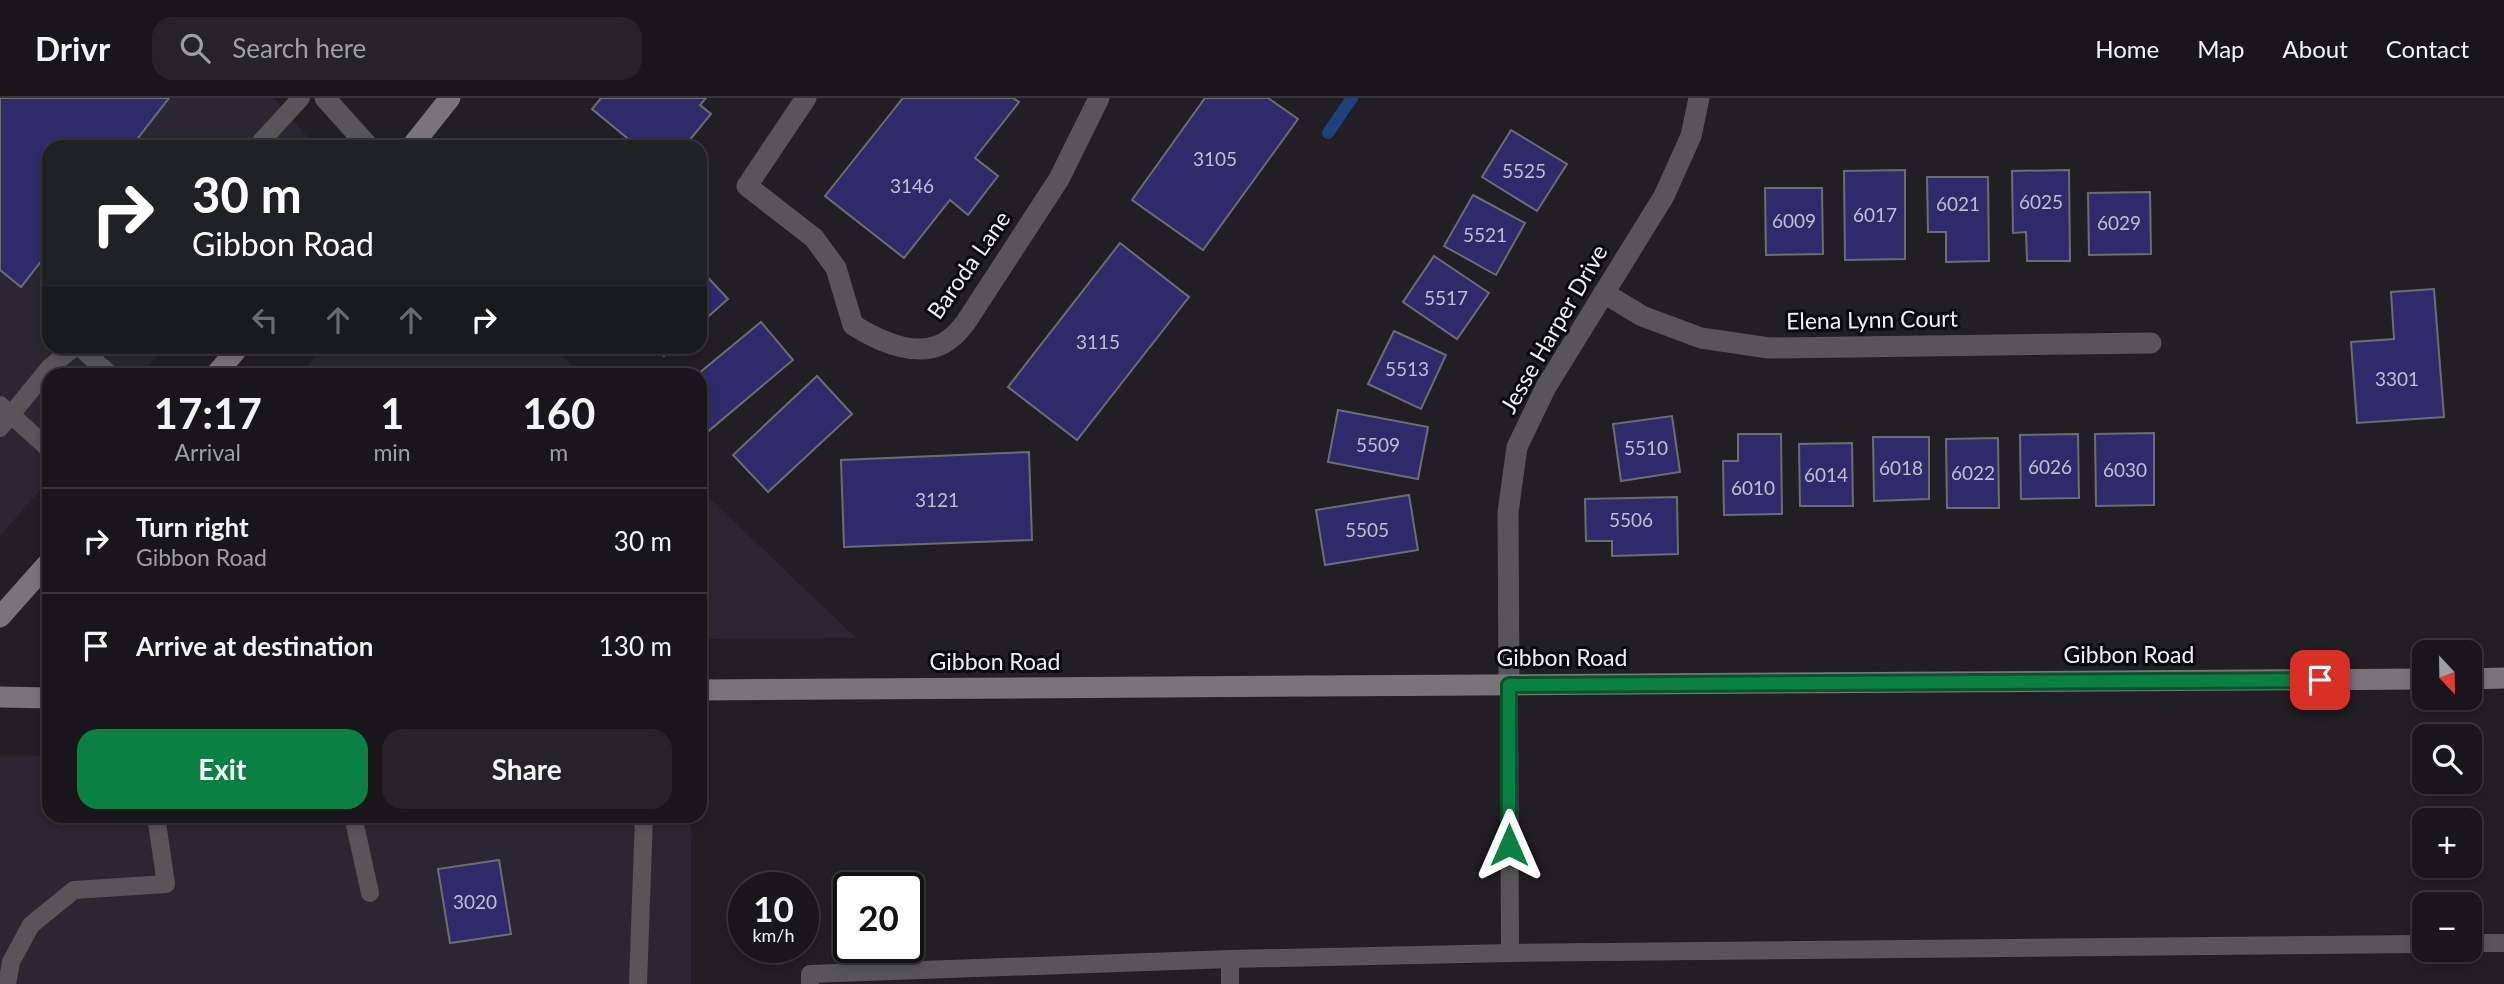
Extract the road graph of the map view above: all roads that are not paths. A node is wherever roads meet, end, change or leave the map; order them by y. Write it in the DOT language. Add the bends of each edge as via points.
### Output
graph roads {
  1 [pos="300,98"];
  2 [pos="325,98"];
  3 [pos="450,98"];
  4 [pos="806,98"];
  5 [pos="1099,98"];
  6 [pos="1699,98"];
  7 [pos="262,140"];
  8 [pos="363,140"];
  9 [pos="417,140"];
  10 [pos="1604,293"];
  11 [pos="2151,343"];
  12 [pos="67,354"];
  13 [pos="86,354"];
  14 [pos="233,354"];
  15 [pos="49,368"];
  16 [pos="103,368"];
  17 [pos="221,368"];
  18 [pos="42,375"];
  19 [pos="3,416"];
  20 [pos="42,444"];
  21 [pos="42,570"];
  22 [pos="0,617"];
  23 [pos="2504,678"];
  24 [pos="2412,679"];
  25 [pos="2482,679"];
  26 [pos="1509,685"];
  27 [pos="707,690"];
  28 [pos="0,697"];
  29 [pos="42,698"];
  30 [pos="157,823"];
  31 [pos="355,823"];
  32 [pos="644,823"];
  33 [pos="370,893"];
  34 [pos="2482,943"];
  35 [pos="2504,943"];
  36 [pos="2412,944"];
  37 [pos="1510,953"];
  38 [pos="1230,959"];
  39 [pos="7,984"];
  40 [pos="638,984"];
  41 [pos="810,984"];
  42 [pos="1230,984"];
  1 -- 7 [label="lane"];
  2 -- 8 [label="street"];
  3 -- 9 [label="main road"];
  4 -- 5 [label="street, Baroda Lane" via="747,186 814,238 836,268 853,326 875,339 930,349 950,340 966,322 1059,179"];
  6 -- 10 [label="street, Jesse Harper Drive" via="1691,136 1664,196"];
  10 -- 11 [label="street, Elena Lynn Court" via="1642,316 1700,338 1769,348"];
  10 -- 26 [label="street, Jesse Harper Drive" via="1546,387 1517,447 1508,512"];
  12 -- 15 [label="lane"];
  13 -- 16 [label="lane"];
  14 -- 17 [label="main road"];
  18 -- 19 [label="lane"];
  19 -- 20 [label="lane"];
  21 -- 22 [label="main road"];
  23 -- 25 [label="main road"];
  24 -- 26 [label="main road, Gibbon Road"];
  26 -- 27 [label="main road, Gibbon Road"];
  26 -- 37 [label="lane"];
  28 -- 29 [label="main road"];
  30 -- 39 [label="lane" via="166,884 74,890 31,925 11,962"];
  31 -- 33 [label="lane"];
  32 -- 40 [label="lane"];
  34 -- 35 [label="lane"];
  36 -- 37 [label="lane"];
  37 -- 38 [label="lane"];
  38 -- 41 [label="lane" via="810,974"];
  38 -- 42 [label="lane"];
}
